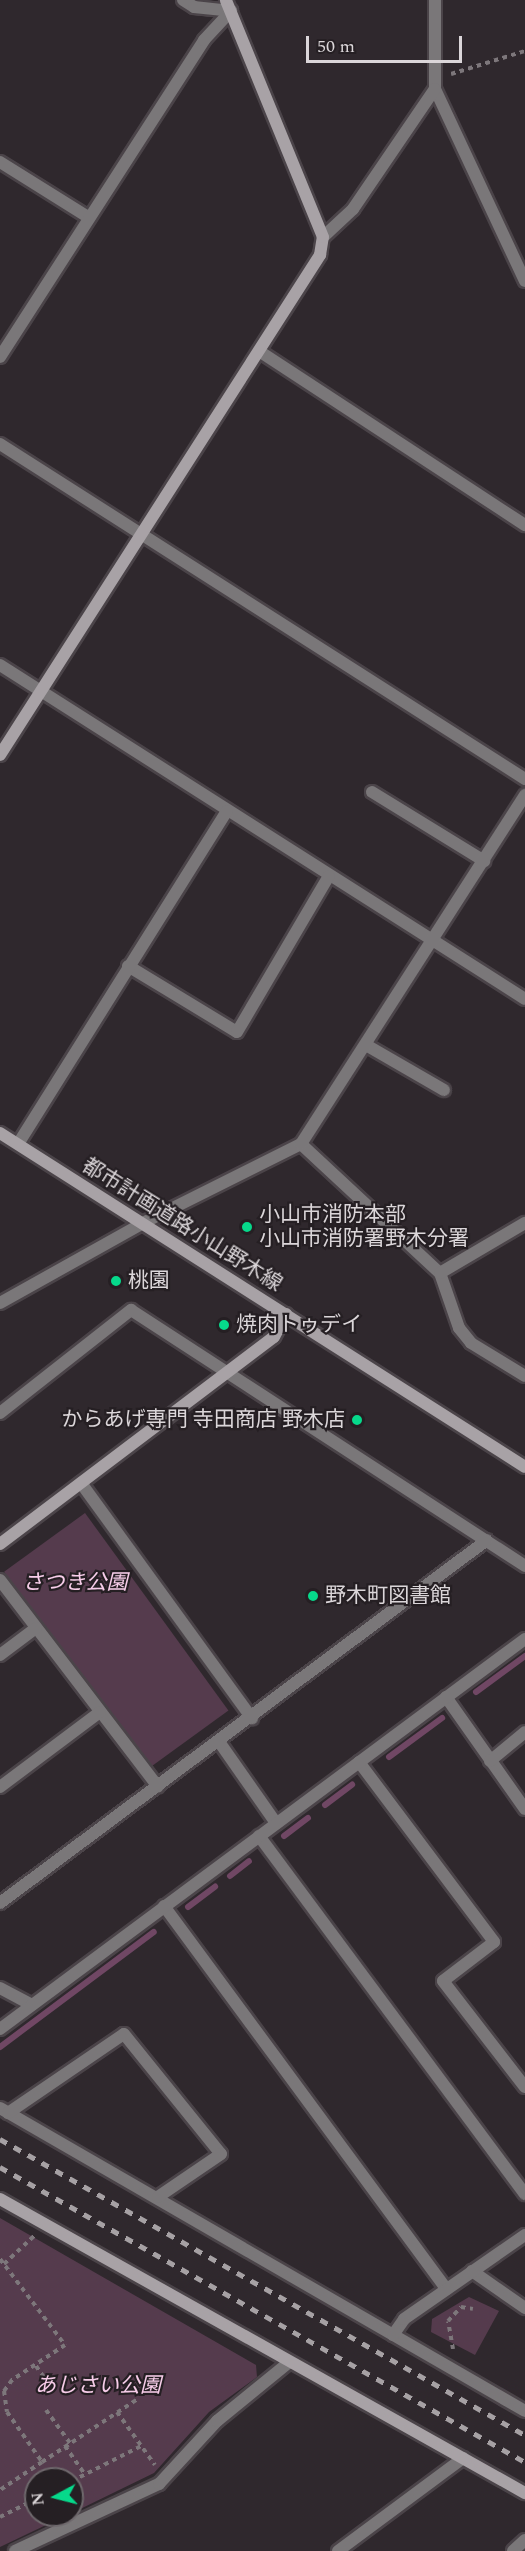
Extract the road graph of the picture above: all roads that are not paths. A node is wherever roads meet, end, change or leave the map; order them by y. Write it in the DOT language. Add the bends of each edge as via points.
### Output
graph roads {
  1 [pos="183,0"];
  2 [pos="435,0"];
  3 [pos="229,6"];
  4 [pos="435,89"];
  5 [pos="0,162"];
  6 [pos="88,218"];
  7 [pos="323,237"];
  8 [pos="525,281"];
  9 [pos="259,351"];
  10 [pos="0,357"];
  11 [pos="0,444"];
  12 [pos="525,525"];
  13 [pos="140,534"];
  14 [pos="0,665"];
  15 [pos="41,691"];
  16 [pos="0,755"];
  17 [pos="525,779"];
  18 [pos="372,792"];
  19 [pos="525,795"];
  20 [pos="227,811"];
  21 [pos="484,861"];
  22 [pos="328,876"];
  23 [pos="433,939"];
  24 [pos="128,966"];
  25 [pos="525,999"];
  26 [pos="366,1045"];
  27 [pos="444,1090"];
  28 [pos="0,1133"];
  29 [pos="18,1144"];
  30 [pos="301,1144"];
  31 [pos="143,1223"];
  32 [pos="525,1223"];
  33 [pos="440,1273"];
  34 [pos="0,1303"];
  35 [pos="286,1314"];
  36 [pos="227,1373"];
  37 [pos="525,1376"];
  38 [pos="0,1413"];
  39 [pos="525,1467"];
  40 [pos="81,1483"];
  41 [pos="487,1540"];
  42 [pos="0,1544"];
  43 [pos="525,1566"];
  44 [pos="0,1580"];
  45 [pos="36,1628"];
  46 [pos="525,1639"];
  47 [pos="0,1655"];
  48 [pos="446,1697"];
  49 [pos="100,1712"];
  50 [pos="252,1718"];
  51 [pos="525,1732"];
  52 [pos="220,1743"];
  53 [pos="490,1761"];
  54 [pos="359,1762"];
  55 [pos="0,1787"];
  56 [pos="158,1787"];
  57 [pos="525,1809"];
  58 [pos="276,1823"];
  59 [pos="259,1836"];
  60 [pos="0,1903"];
  61 [pos="164,1906"];
  62 [pos="0,1988"];
  63 [pos="32,2005"];
  64 [pos="0,2029"];
  65 [pos="525,2087"];
  66 [pos="4,2110"];
  67 [pos="525,2194"];
  68 [pos="158,2197"];
  69 [pos="0,2199"];
  70 [pos="525,2235"];
  71 [pos="472,2271"];
  72 [pos="447,2289"];
  73 [pos="525,2308"];
  74 [pos="393,2335"];
  75 [pos="288,2363"];
  76 [pos="525,2411"];
  77 [pos="463,2458"];
  78 [pos="525,2493"];
  79 [pos="525,2540"];
  80 [pos="15,2551"];
  81 [pos="338,2551"];
  82 [pos="513,2551"];
  1 -- 3 [label="street" via="194,7"];
  2 -- 4 [label="street"];
  3 -- 6 [label="street"];
  3 -- 7 [label="street"];
  4 -- 7 [label="street" via="353,209"];
  4 -- 8 [label="street"];
  5 -- 6 [label="street"];
  6 -- 10 [label="street"];
  7 -- 9 [label="street" via="320,255"];
  9 -- 12 [label="street"];
  9 -- 13 [label="street"];
  11 -- 13 [label="street"];
  13 -- 15 [label="street"];
  13 -- 17 [label="street"];
  14 -- 15 [label="street"];
  15 -- 16 [label="street"];
  15 -- 20 [label="street"];
  18 -- 21 [label="street"];
  19 -- 21 [label="street"];
  20 -- 22 [label="street"];
  20 -- 24 [label="street"];
  21 -- 23 [label="street"];
  22 -- 23 [label="street"];
  22 -- 24 [label="street" via="237,1032"];
  23 -- 25 [label="street"];
  23 -- 26 [label="street"];
  24 -- 29 [label="street"];
  26 -- 27 [label="street"];
  26 -- 30 [label="street"];
  28 -- 29 [label="street, 都市計画道路小山野木線"];
  29 -- 31 [label="street, 都市計画道路小山野木線"];
  30 -- 31 [label="street"];
  30 -- 33 [label="street"];
  31 -- 34 [label="street"];
  31 -- 35 [label="street, 都市計画道路小山野木線"];
  32 -- 33 [label="street"];
  33 -- 37 [label="street" via="459,1328 471,1343"];
  35 -- 36 [label="street" via="274,1337"];
  35 -- 39 [label="street, 都市計画道路小山野木線"];
  36 -- 38 [label="street" via="131,1310"];
  36 -- 40 [label="street"];
  36 -- 41 [label="street"];
  40 -- 42 [label="street"];
  40 -- 50 [label="street"];
  41 -- 43 [label="street"];
  41 -- 50 [label="street"];
  44 -- 45 [label="street"];
  45 -- 47 [label="street"];
  45 -- 49 [label="street"];
  46 -- 48 [label="street"];
  48 -- 53 [label="street"];
  48 -- 54 [label="street"];
  49 -- 55 [label="street"];
  49 -- 56 [label="street"];
  50 -- 52 [label="street"];
  51 -- 53 [label="street"];
  52 -- 56 [label="street"];
  52 -- 58 [label="street"];
  53 -- 57 [label="street"];
  54 -- 58 [label="street"];
  54 -- 65 [label="street" via="494,1942 443,1982"];
  56 -- 60 [label="street"];
  58 -- 59 [label="street"];
  59 -- 61 [label="street"];
  59 -- 67 [label="street"];
  61 -- 63 [label="street"];
  61 -- 72 [label="street"];
  62 -- 63 [label="street"];
  63 -- 64 [label="street"];
  66 -- 68 [label="street"];
  66 -- 68 [label="street" via="124,2034 221,2154"];
  68 -- 74 [label="street"];
  69 -- 75 [label="street"];
  70 -- 71 [label="street"];
  71 -- 72 [label="street"];
  71 -- 73 [label="street"];
  72 -- 74 [label="street"];
  74 -- 76 [label="street"];
  75 -- 77 [label="street"];
  75 -- 80 [label="street" via="218,2421 165,2479"];
  77 -- 78 [label="street"];
  77 -- 81 [label="street"];
  79 -- 82 [label="street"];
}
